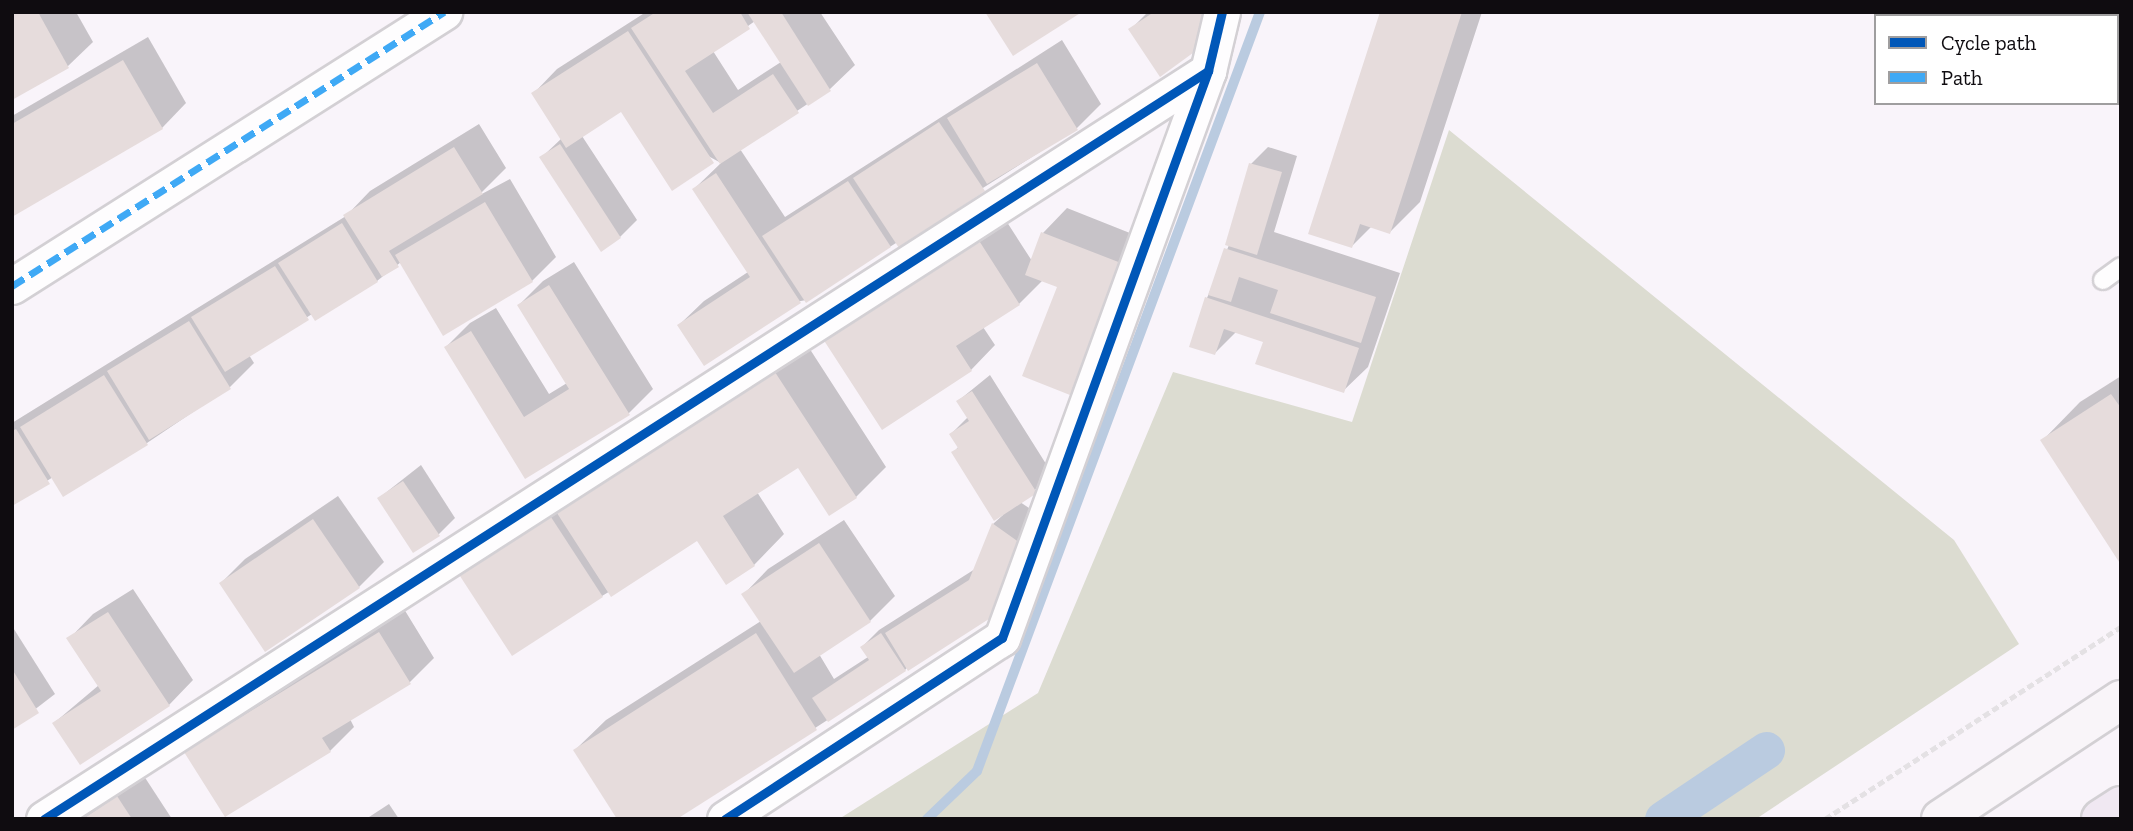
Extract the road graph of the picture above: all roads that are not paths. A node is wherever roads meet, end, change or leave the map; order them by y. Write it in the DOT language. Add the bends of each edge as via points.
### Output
graph roads {
  1 [pos="444,12"];
  2 [pos="1222,12"];
  3 [pos="1208,71"];
  4 [pos="2121,267"];
  5 [pos="2103,279"];
  6 [pos="12,286"];
  7 [pos="2121,700"];
  8 [pos="2121,806"];
  9 [pos="44,819"];
  10 [pos="725,819"];
  11 [pos="1941,819"];
  12 [pos="2101,819"];
  1 -- 6 [label="street"];
  2 -- 3 [label="street"];
  3 -- 9 [label="street"];
  3 -- 10 [label="street" via="1002,638"];
  4 -- 5 [label="lane"];
  7 -- 11 [label="main road"];
  8 -- 12 [label="highway"];
}
